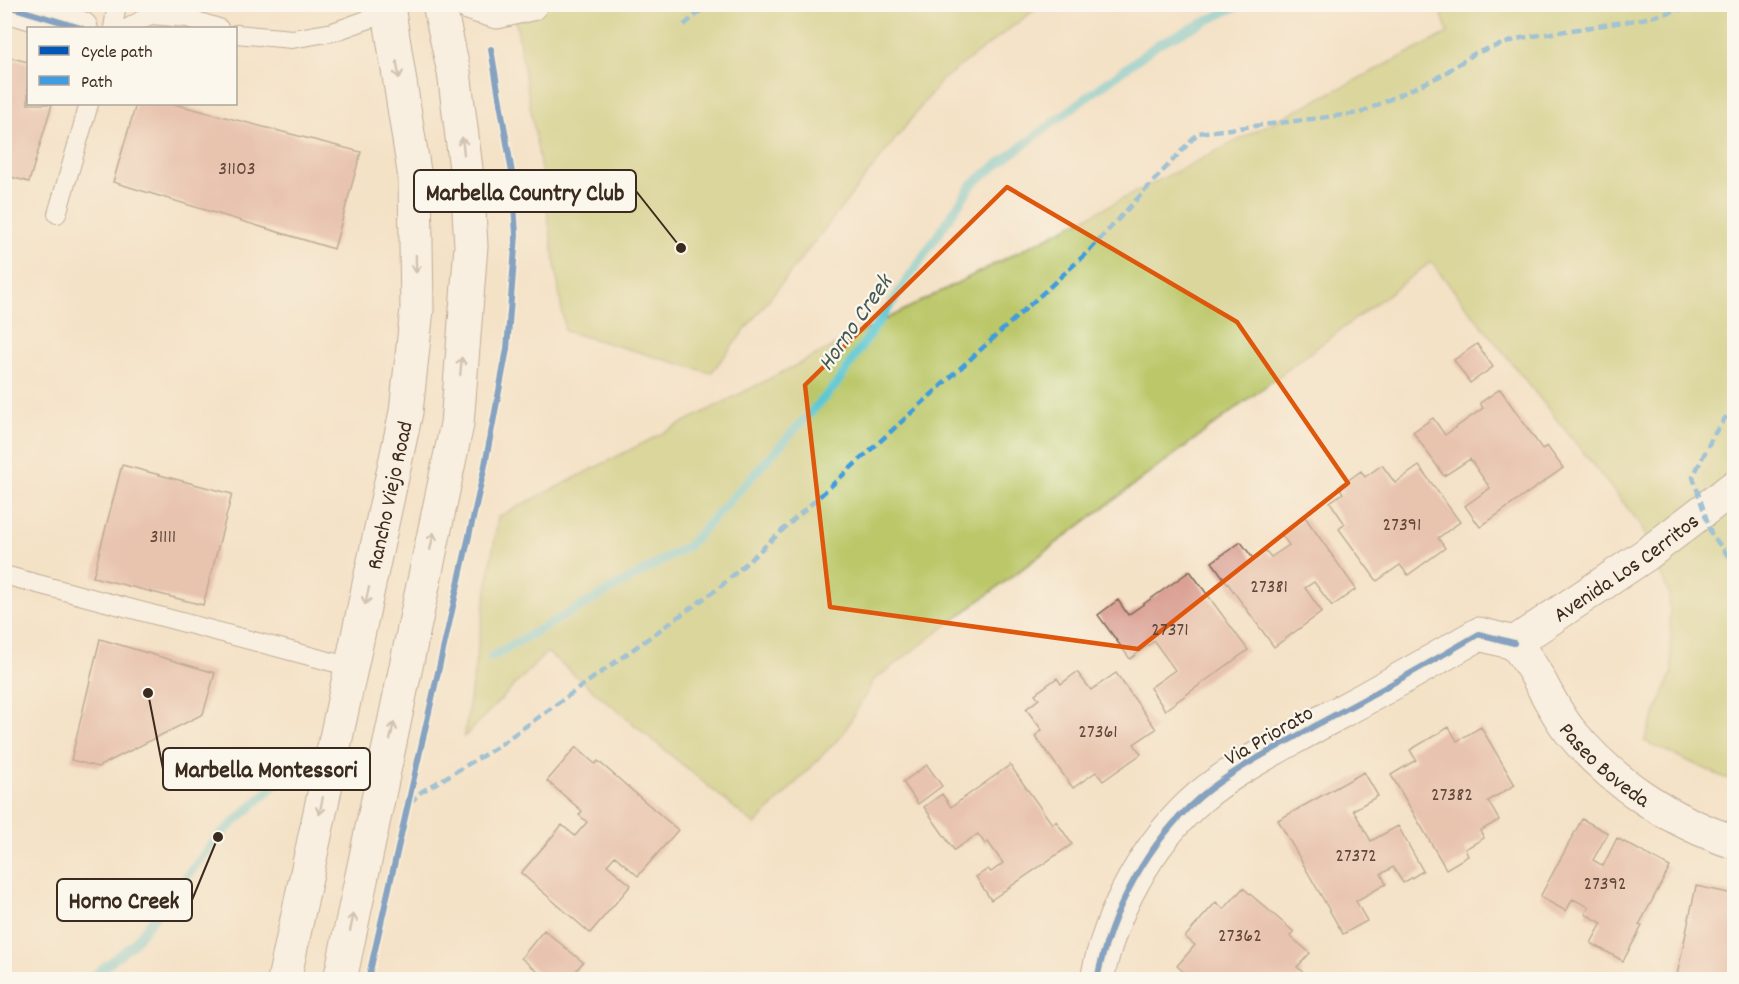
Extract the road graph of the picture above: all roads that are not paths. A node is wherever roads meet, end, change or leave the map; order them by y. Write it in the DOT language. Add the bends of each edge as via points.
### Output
graph roads {
  1 [pos="117,4"];
  2 [pos="439,4"];
  3 [pos="470,4"];
  4 [pos="531,4"];
  5 [pos="4,5"];
  6 [pos="396,7"];
  7 [pos="78,27"];
  8 [pos="113,27"];
  9 [pos="130,27"];
  10 [pos="216,27"];
  11 [pos="237,34"];
  12 [pos="89,105"];
  13 [pos="57,214"];
  14 [pos="1734,487"];
  15 [pos="4,575"];
  16 [pos="1514,643"];
  17 [pos="351,666"];
  18 [pos="1734,842"];
  19 [pos="284,980"];
  20 [pos="340,980"];
  21 [pos="1097,980"];
  1 -- 8 [label="lane"];
  20 -- 2 [label="main road, one-way" via="457,424 471,246 454,72"];
  3 -- 4 [label="main road" via="497,12"];
  5 -- 7 [label="main road"];
  6 -- 11 [label="lane" via="333,32 292,39"];
  6 -- 17 [label="main road, Rancho Viejo Road, one-way" via="414,178 417,309 404,424"];
  9 -- 10 [label="lane" via="150,15 187,18"];
  12 -- 13 [label="lane"];
  14 -- 16 [label="main road, Avenida Los Cerritos" via="1647,554"];
  15 -- 17 [label="lane"];
  16 -- 18 [label="main road, Paseo Boveda" via="1528,658 1570,731 1614,776 1671,815"];
  16 -- 21 [label="main road, Via Priorato" via="1479,634 1255,759 1200,797 1156,844 1127,895 1103,950"];
  17 -- 19 [label="main road, Rancho Viejo Road, one-way"];
}
